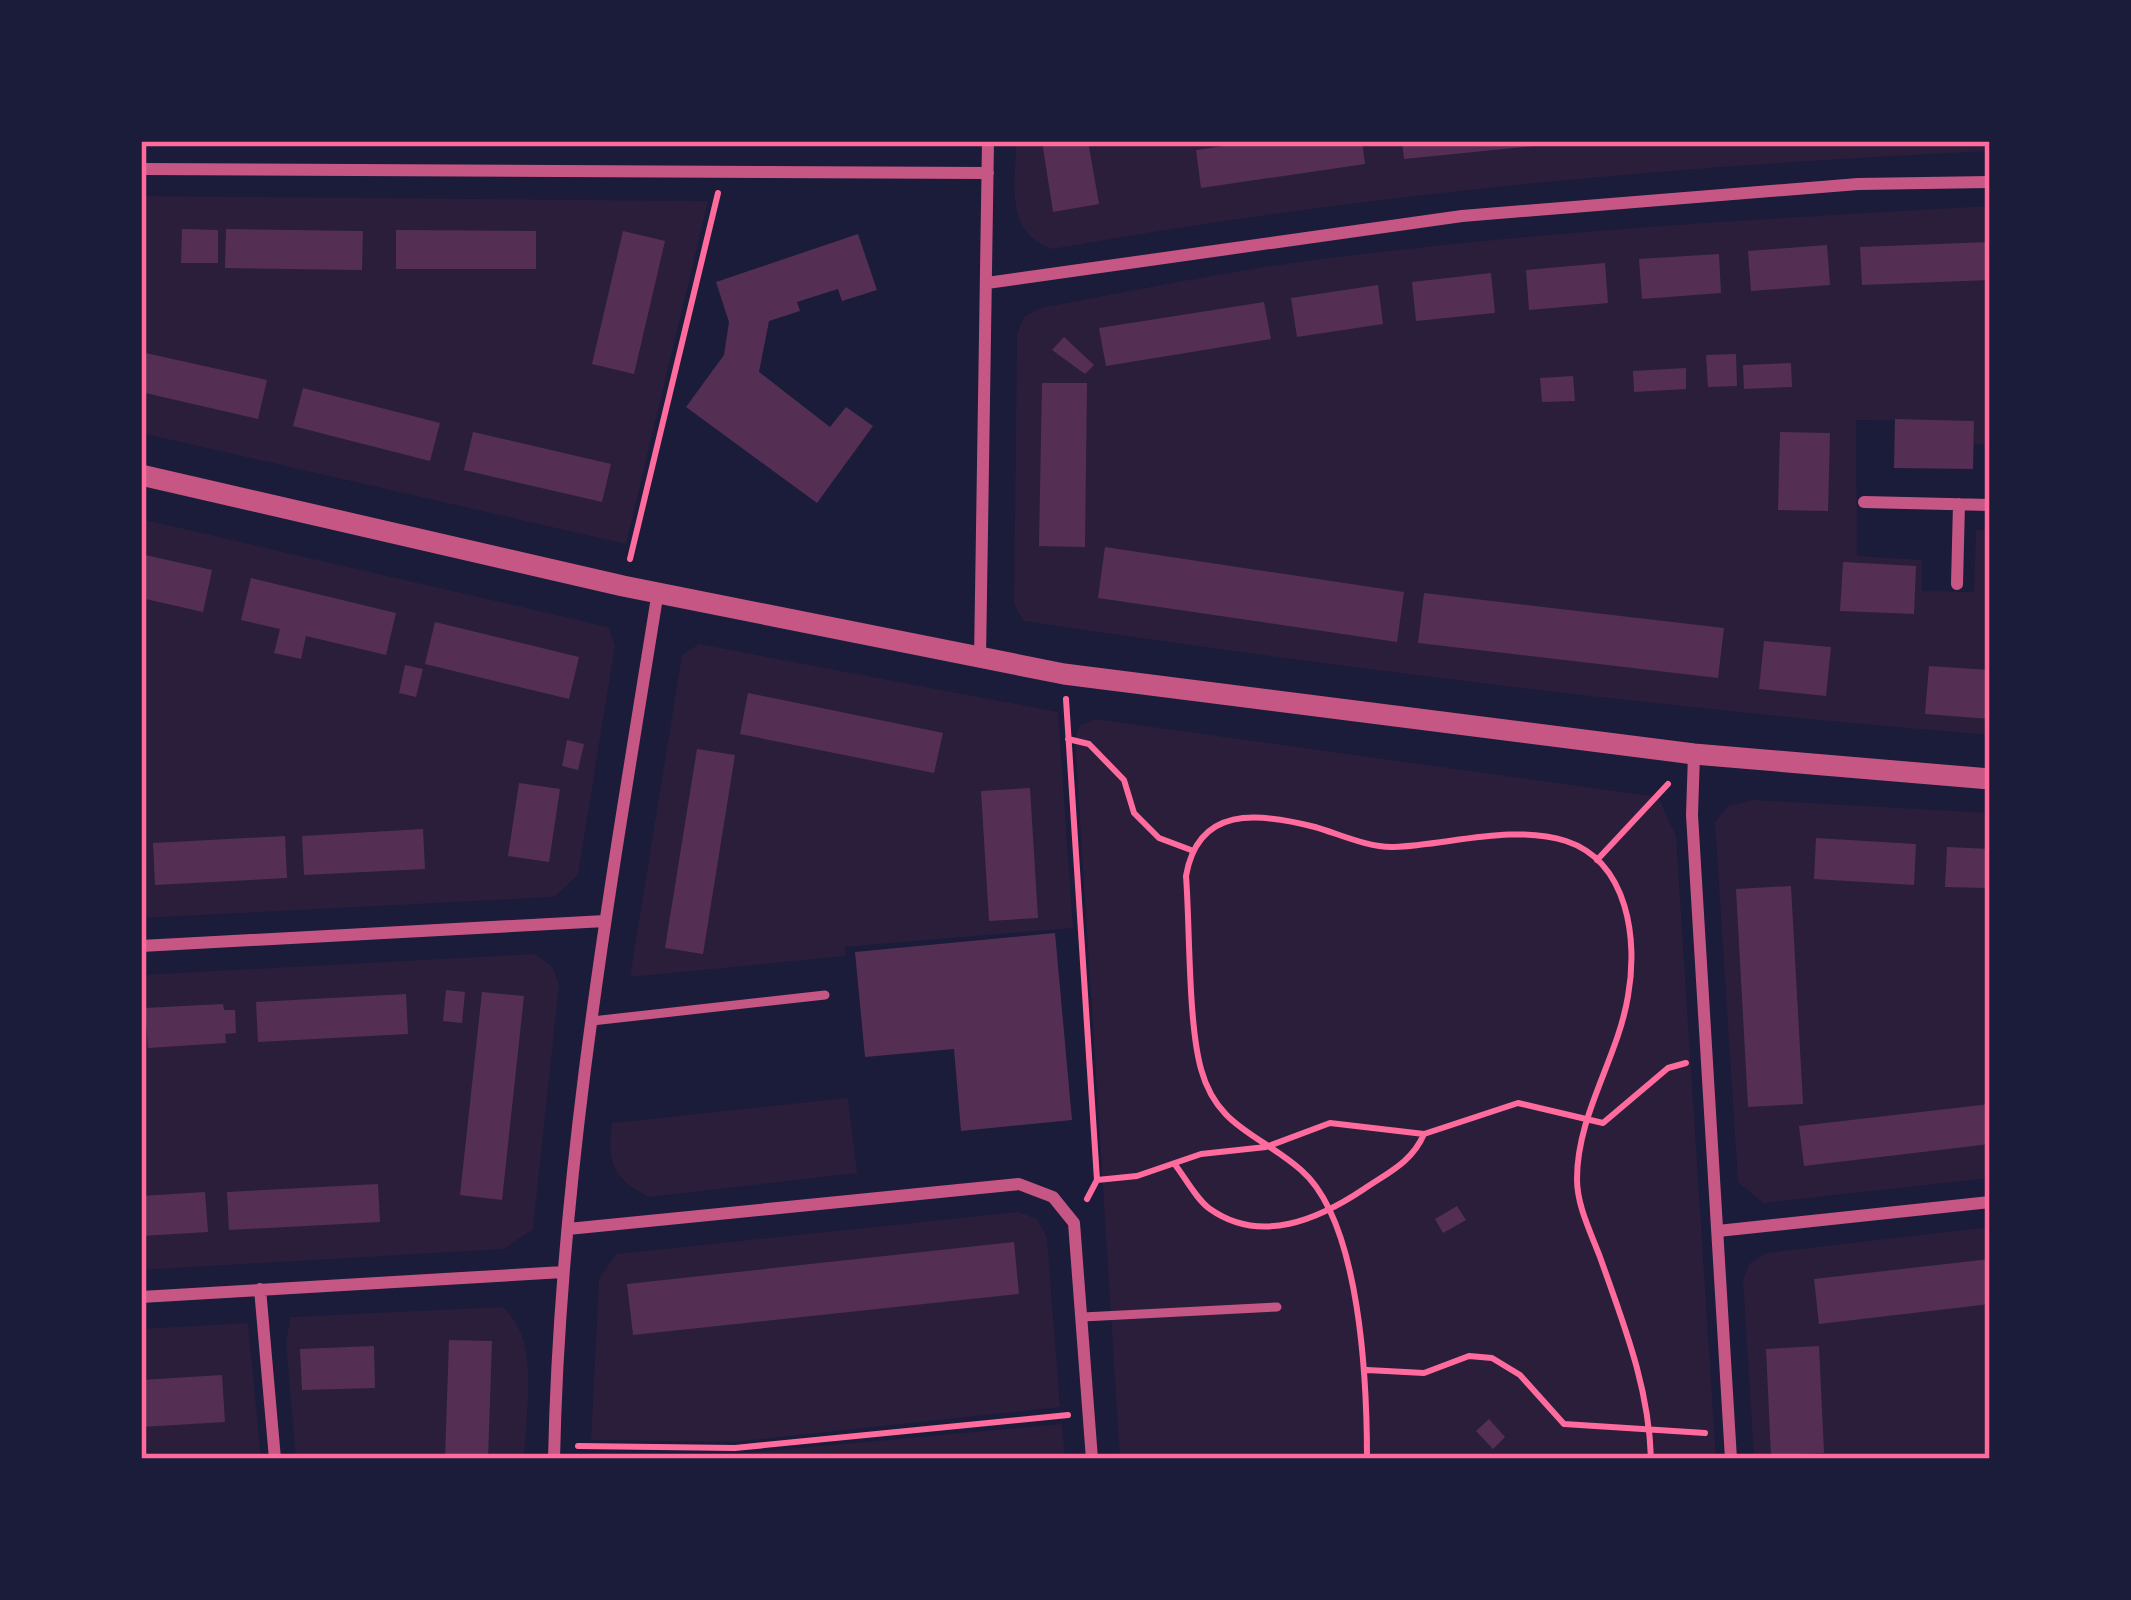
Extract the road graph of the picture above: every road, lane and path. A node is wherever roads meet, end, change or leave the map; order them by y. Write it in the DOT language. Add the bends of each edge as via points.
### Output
graph roads {
  1 [pos="988,141"];
  2 [pos="141,169"];
  3 [pos="723,172"];
  4 [pos="988,173"];
  5 [pos="1990,182"];
  6 [pos="987,283"];
  7 [pos="141,475"];
  8 [pos="1864,502"];
  9 [pos="1959,504"];
  10 [pos="1990,505"];
  11 [pos="1957,584"];
  12 [pos="623,586"];
  13 [pos="658,591"];
  14 [pos="980,658"];
  15 [pos="1064,674"];
  16 [pos="1068,739"];
  17 [pos="1694,754"];
  18 [pos="1990,779"];
  19 [pos="1191,850"];
  20 [pos="1597,860"];
  21 [pos="605,921"];
  22 [pos="141,946"];
  23 [pos="825,995"];
  24 [pos="592,1021"];
  25 [pos="1707,1060"];
  26 [pos="1586,1123"];
  27 [pos="1424,1134"];
  28 [pos="1267,1147"];
  29 [pos="1176,1166"];
  30 [pos="1097,1180"];
  31 [pos="1990,1202"];
  32 [pos="1330,1212"];
  33 [pos="1074,1223"];
  34 [pos="568,1229"];
  35 [pos="1718,1231"];
  36 [pos="562,1272"];
  37 [pos="260,1289"];
  38 [pos="141,1297"];
  39 [pos="1277,1307"];
  40 [pos="1083,1317"];
  41 [pos="1367,1370"];
  42 [pos="1089,1413"];
  43 [pos="1650,1433"];
  44 [pos="1730,1434"];
  45 [pos="554,1452"];
  46 [pos="275,1459"];
  47 [pos="1092,1459"];
  48 [pos="1367,1459"];
  49 [pos="1651,1459"];
  50 [pos="1731,1459"];
  1 -- 4 [label="street"];
  2 -- 3 [label="street"];
  3 -- 4 [label="street"];
  3 -- 12 [label="path"];
  4 -- 6 [label="street"];
  5 -- 6 [label="street" via="1858,184 1462,216"];
  6 -- 14 [label="street"];
  7 -- 12 [label="street"];
  8 -- 9 [label="street"];
  9 -- 10 [label="street"];
  9 -- 11 [label="street"];
  12 -- 13 [label="street"];
  13 -- 14 [label="street"];
  13 -- 21 [label="street"];
  14 -- 15 [label="street"];
  15 -- 16 [label="path"];
  15 -- 17 [label="street"];
  16 -- 19 [label="path" via="1089,744 1124,780 1134,813 1159,838"];
  16 -- 30 [label="path"];
  17 -- 18 [label="street"];
  17 -- 20 [label="path"];
  17 -- 25 [label="street"];
  19 -- 20 [label="path" via="1207,827 1233,819 1299,823 1390,847 1567,841"];
  19 -- 28 [label="path" via="1186,876 1201,1068 1224,1118"];
  20 -- 26 [label="path" via="1618,885 1633,961 1628,1002"];
  21 -- 22 [label="street"];
  21 -- 24 [label="street"];
  23 -- 24 [label="lane"];
  24 -- 34 [label="street"];
  25 -- 26 [label="path" via="1668,1068 1603,1123"];
  25 -- 35 [label="street"];
  26 -- 27 [label="path" via="1518,1103"];
  26 -- 43 [label="path" via="1577,1192 1644,1381"];
  27 -- 28 [label="path" via="1330,1123"];
  27 -- 32 [label="path" via="1415,1155"];
  28 -- 29 [label="path" via="1201,1154"];
  28 -- 32 [label="path" via="1304,1172"];
  29 -- 30 [label="path"];
  29 -- 32 [label="path" via="1208,1208 1243,1225 1290,1226"];
  30 -- 33 [label="path"];
  31 -- 35 [label="street"];
  32 -- 41 [label="path"];
  33 -- 34 [label="street" via="1053,1197 1019,1184"];
  33 -- 40 [label="street"];
  34 -- 36 [label="street"];
  35 -- 44 [label="street"];
  36 -- 37 [label="street"];
  36 -- 45 [label="street"];
  37 -- 38 [label="street"];
  37 -- 46 [label="street"];
  39 -- 40 [label="lane"];
  40 -- 42 [label="street"];
  41 -- 43 [label="path" via="1424,1373 1468,1356 1492,1358 1520,1375 1564,1424"];
  41 -- 48 [label="path"];
  42 -- 45 [label="path" via="735,1448"];
  42 -- 47 [label="street"];
  43 -- 44 [label="path"];
  43 -- 49 [label="path"];
  44 -- 50 [label="street"];
}
